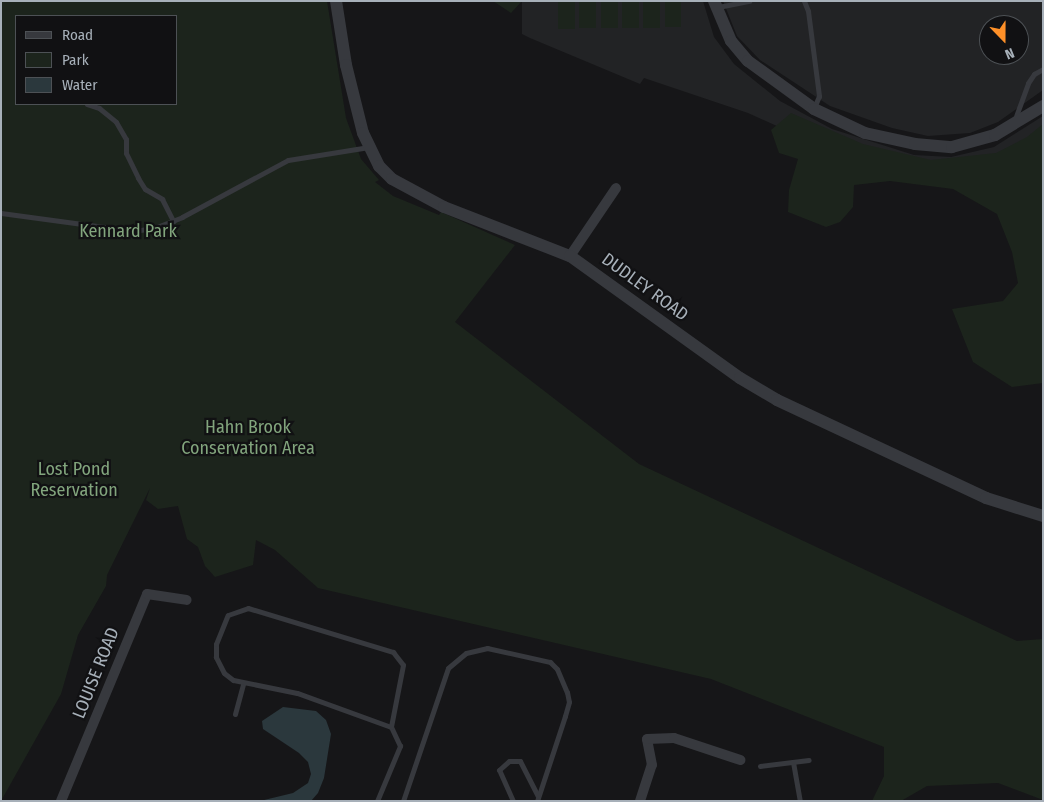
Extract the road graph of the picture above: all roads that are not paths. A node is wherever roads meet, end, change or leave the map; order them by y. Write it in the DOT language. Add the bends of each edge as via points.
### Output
graph roads {
  1 [pos="336,1"];
  2 [pos="749,1"];
  3 [pos="804,1"];
  4 [pos="715,4"];
  5 [pos="1043,68"];
  6 [pos="90,105"];
  7 [pos="1043,106"];
  8 [pos="814,109"];
  9 [pos="1012,126"];
  10 [pos="369,147"];
  11 [pos="616,188"];
  12 [pos="1,213"];
  13 [pos="173,221"];
  14 [pos="570,256"];
  15 [pos="1043,516"];
  16 [pos="187,600"];
  17 [pos="243,684"];
  18 [pos="235,714"];
  19 [pos="391,727"];
  20 [pos="740,760"];
  21 [pos="809,760"];
  22 [pos="793,762"];
  23 [pos="760,766"];
  24 [pos="538,798"];
  25 [pos="61,801"];
  26 [pos="376,801"];
  27 [pos="403,801"];
  28 [pos="513,801"];
  29 [pos="640,801"];
  30 [pos="800,801"];
  1 -- 10 [label="street, DUDLEY ROAD" via="346,65"];
  2 -- 4 [label="lane"];
  3 -- 8 [label="lane" via="819,96"];
  4 -- 8 [label="street" via="731,41 748,61"];
  5 -- 9 [label="lane" via="1028,83"];
  6 -- 13 [label="lane" via="100,108 116,122 126,139 126,153 138,178 145,189 162,199"];
  7 -- 9 [label="street"];
  8 -- 9 [label="street" via="865,133 915,144 952,146 976,142"];
  10 -- 13 [label="lane" via="288,160"];
  10 -- 14 [label="street, DUDLEY ROAD" via="379,166 413,192"];
  11 -- 14 [label="street"];
  12 -- 13 [label="lane" via="134,231"];
  14 -- 15 [label="street, DUDLEY ROAD" via="740,378 776,400 986,498"];
  16 -- 25 [label="street, LOUISE ROAD" via="147,594"];
  17 -- 18 [label="lane"];
  17 -- 19 [label="lane" via="297,693"];
  17 -- 19 [label="lane" via="221,669 216,644 228,616 248,608 393,652 403,666"];
  19 -- 26 [label="lane" via="400,746"];
  20 -- 29 [label="street" via="674,738 647,739 652,765"];
  21 -- 22 [label="lane"];
  22 -- 23 [label="lane"];
  22 -- 30 [label="lane"];
  24 -- 27 [label="lane" via="569,702 562,679 550,662 488,648 466,653 448,668"];
  24 -- 28 [label="lane" via="520,761 509,761 500,770"];
}
